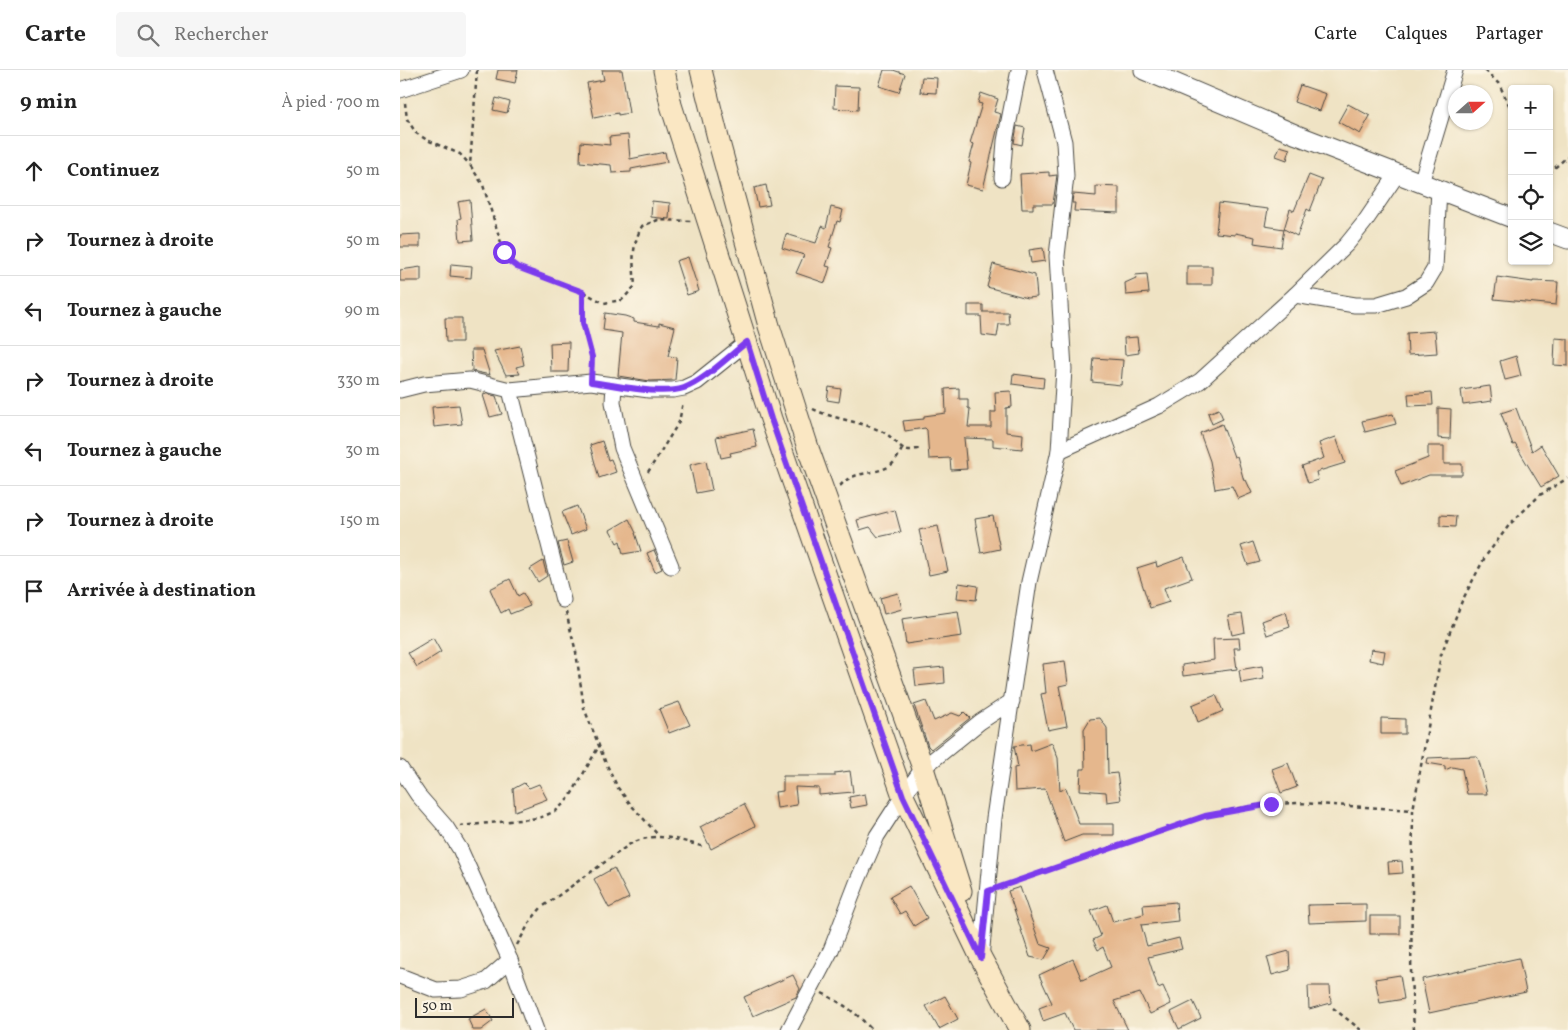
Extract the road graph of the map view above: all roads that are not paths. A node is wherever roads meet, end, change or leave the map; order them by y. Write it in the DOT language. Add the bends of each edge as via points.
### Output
graph roads {
  1 [pos="461,70"];
  2 [pos="664,70"];
  3 [pos="701,70"];
  4 [pos="1019,70"];
  5 [pos="1045,70"];
  6 [pos="1144,70"];
  7 [pos="1455,70"];
  8 [pos="401,89"];
  9 [pos="1398,173"];
  10 [pos="1002,178"];
  11 [pos="1430,186"];
  12 [pos="1508,216"];
  13 [pos="1553,233"];
  14 [pos="1568,239"];
  15 [pos="757,286"];
  16 [pos="1295,295"];
  17 [pos="734,301"];
  18 [pos="747,342"];
  19 [pos="614,385"];
  20 [pos="400,390"];
  21 [pos="510,390"];
  22 [pos="793,401"];
  23 [pos="771,419"];
  24 [pos="1059,451"];
  25 [pos="671,566"];
  26 [pos="563,600"];
  27 [pos="1012,701"];
  28 [pos="400,768"];
  29 [pos="923,768"];
  30 [pos="903,796"];
  31 [pos="981,958"];
  32 [pos="510,960"];
  33 [pos="400,976"];
  34 [pos="536,1030"];
  35 [pos="789,1030"];
  36 [pos="1020,1030"];
  1 -- 8 [label="street"];
  2 -- 17 [label="main road" via="671,105"];
  3 -- 15 [label="main road"];
  4 -- 10 [label="street" via="1004,141"];
  5 -- 24 [label="street" via="1064,142 1066,176 1057,256 1064,369"];
  6 -- 9 [label="street" via="1282,129"];
  7 -- 11 [label="street"];
  9 -- 11 [label="street"];
  9 -- 16 [label="street" via="1358,230"];
  11 -- 12 [label="street"];
  11 -- 16 [label="street" via="1435,268 1426,283 1406,296 1376,305 1355,305"];
  13 -- 14 [label="street"];
  15 -- 17 [label="street"];
  15 -- 22 [label="main road"];
  16 -- 24 [label="street" via="1200,381 1159,406"];
  17 -- 18 [label="main road"];
  18 -- 19 [label="street" via="684,388 649,390"];
  18 -- 23 [label="main road"];
  19 -- 21 [label="street" via="591,382"];
  19 -- 25 [label="street" via="613,402 622,448"];
  20 -- 21 [label="street" via="424,384 470,380"];
  21 -- 26 [label="street"];
  22 -- 23 [label="street"];
  22 -- 29 [label="main road"];
  23 -- 30 [label="main road"];
  24 -- 27 [label="street" via="1029,582"];
  27 -- 29 [label="street"];
  27 -- 31 [label="street" via="994,818"];
  28 -- 32 [label="street" via="460,849"];
  29 -- 30 [label="street"];
  29 -- 31 [label="main road"];
  30 -- 31 [label="main road"];
  30 -- 35 [label="street" via="878,836 831,950"];
  31 -- 36 [label="main road"];
  32 -- 33 [label="street" via="486,981 461,989 436,990"];
  32 -- 34 [label="street"];
}
